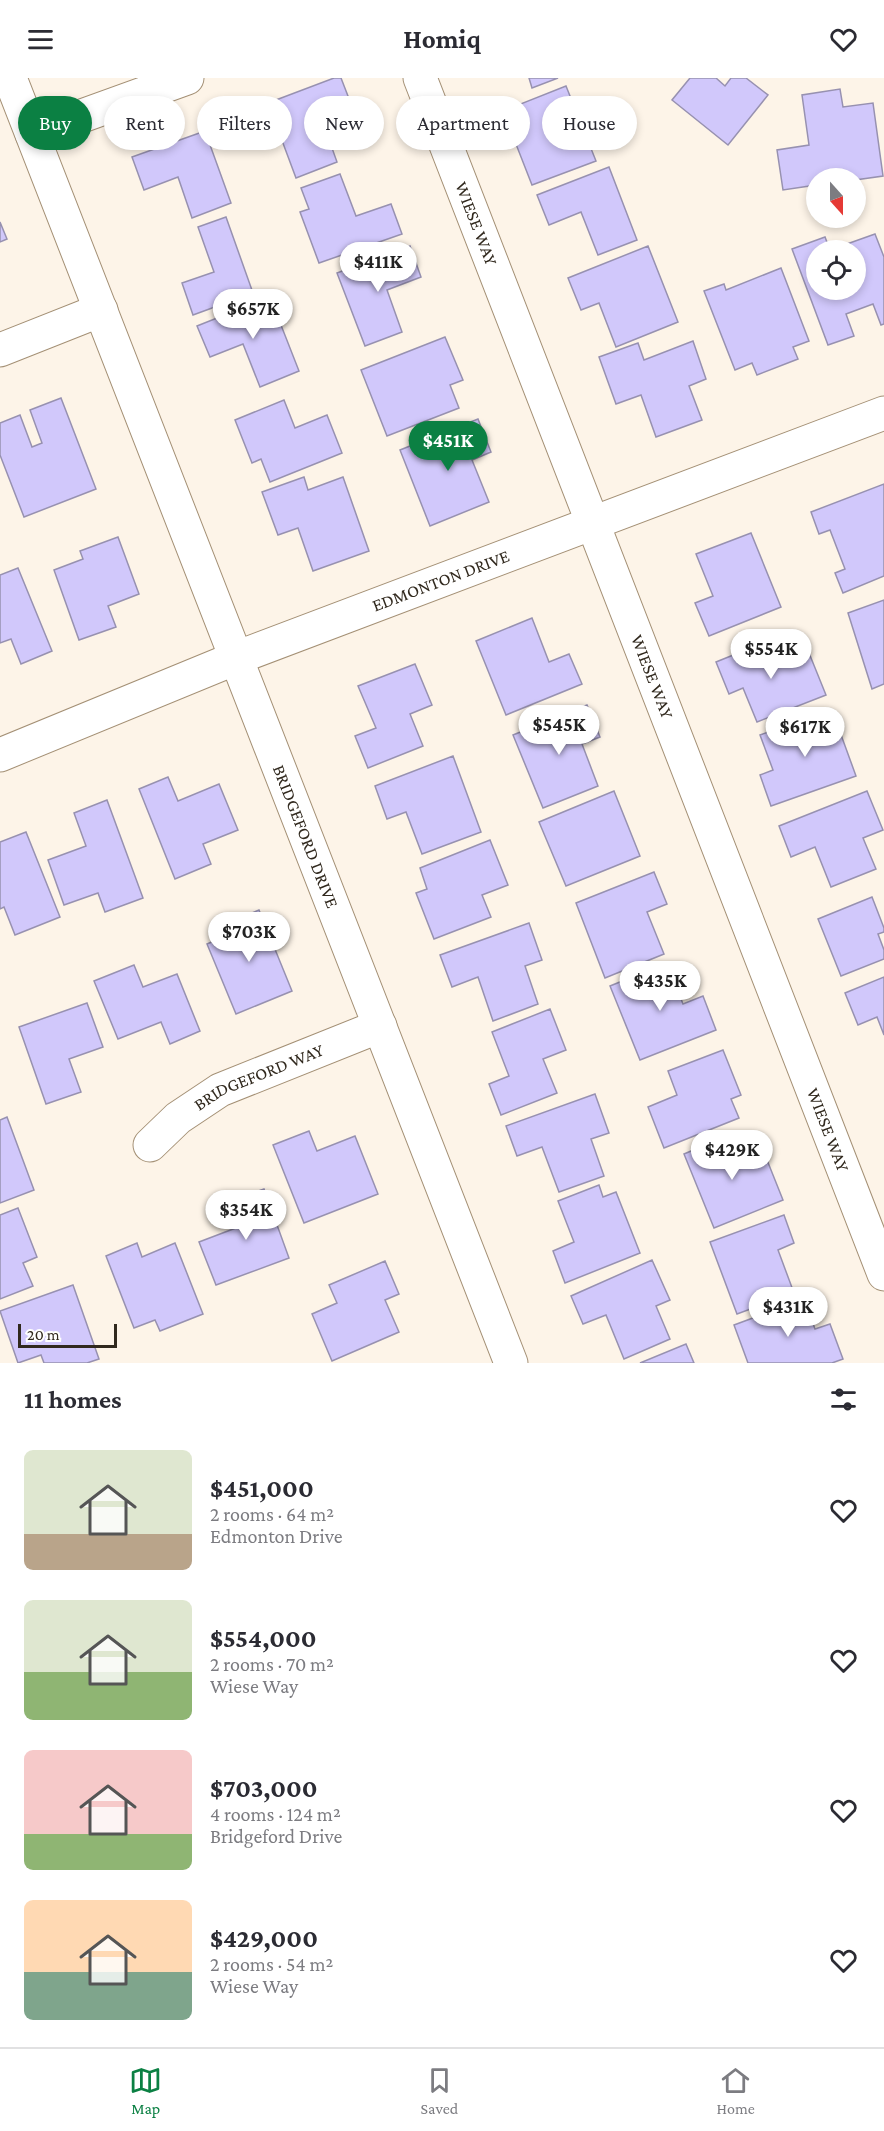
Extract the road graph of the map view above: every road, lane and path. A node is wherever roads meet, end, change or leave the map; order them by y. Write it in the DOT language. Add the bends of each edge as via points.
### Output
graph roads {
  1 [pos="10,78"];
  2 [pos="188,78"];
  3 [pos="420,78"];
  4 [pos="18,98"];
  5 [pos="92,112"];
  6 [pos="38,150"];
  7 [pos="101,310"];
  8 [pos="0,350"];
  9 [pos="884,413"];
  10 [pos="593,523"];
  11 [pos="236,658"];
  12 [pos="0,755"];
  13 [pos="380,1026"];
  14 [pos="150,1145"];
  15 [pos="884,1274"];
  16 [pos="511,1363"];
  1 -- 4 [label="street, BRIDGEFORD DRIVE"];
  2 -- 5 [label="street"];
  3 -- 10 [label="street, WIESE WAY"];
  6 -- 7 [label="street, BRIDGEFORD DRIVE"];
  7 -- 8 [label="street"];
  7 -- 11 [label="street, BRIDGEFORD DRIVE"];
  9 -- 10 [label="street, EDMONTON DRIVE"];
  10 -- 11 [label="street, EDMONTON DRIVE"];
  10 -- 15 [label="street, WIESE WAY"];
  11 -- 12 [label="street, EDMONTON DRIVE"];
  11 -- 13 [label="street, BRIDGEFORD DRIVE"];
  13 -- 14 [label="street, BRIDGEFORD WAY" via="220,1090 178,1118"];
  13 -- 16 [label="street, BRIDGEFORD DRIVE"];
}
